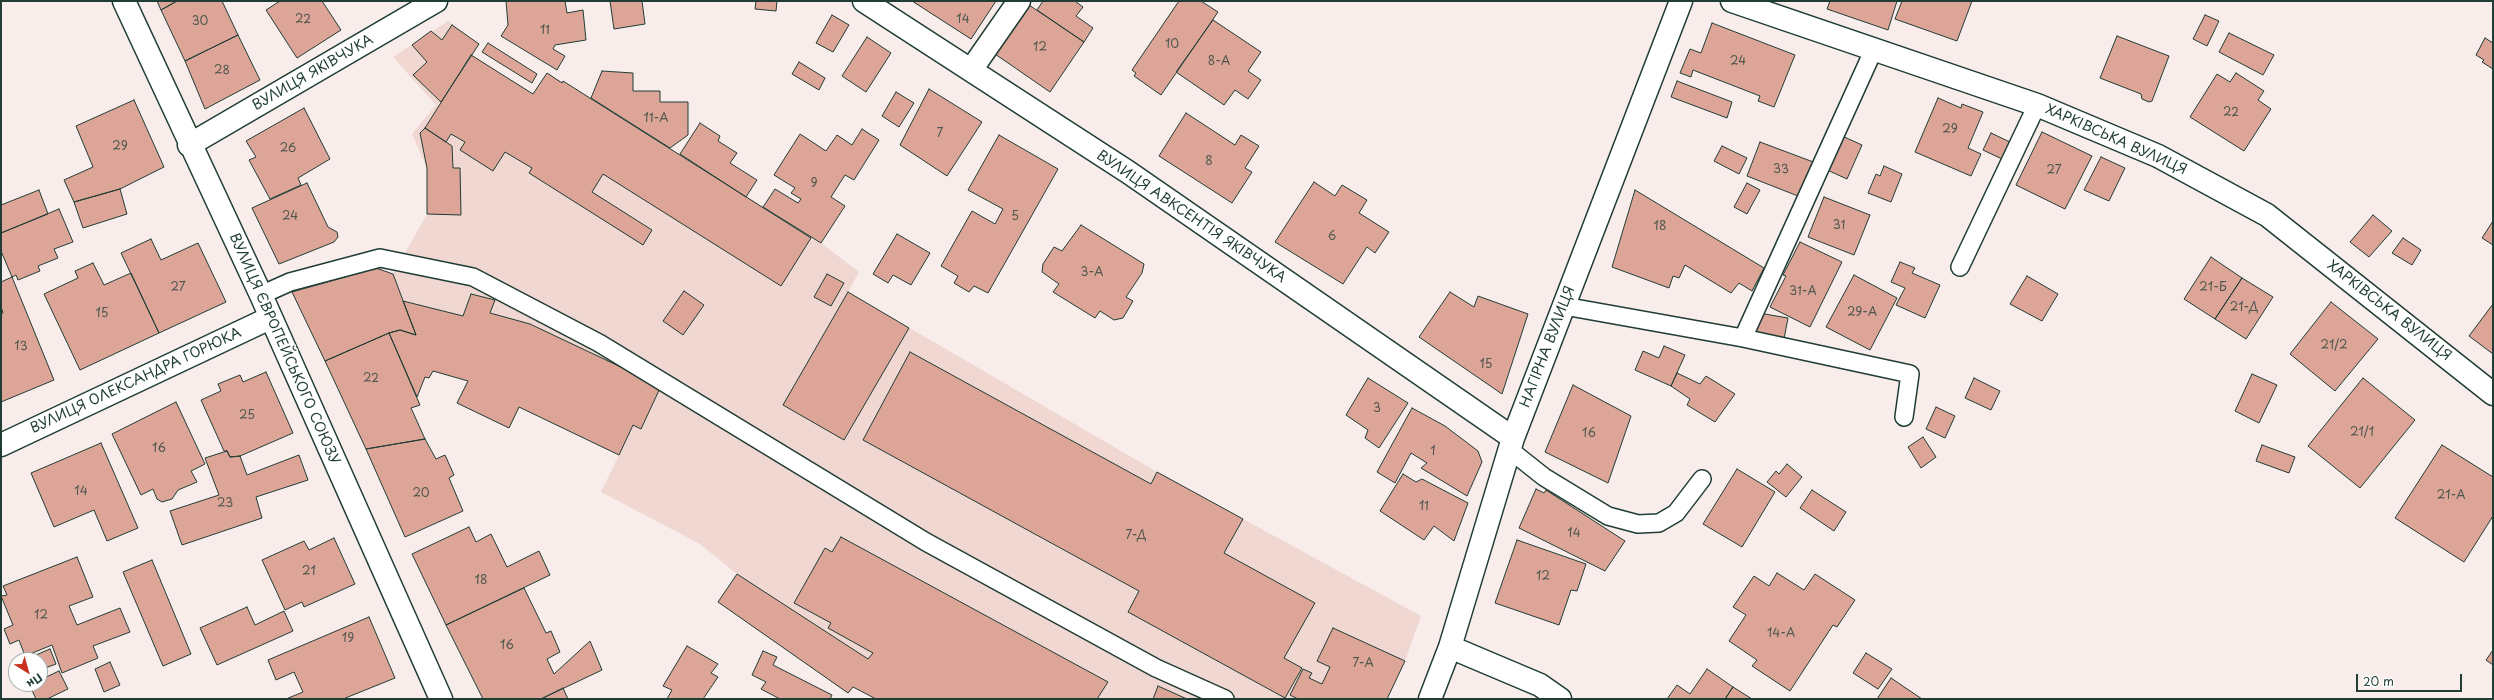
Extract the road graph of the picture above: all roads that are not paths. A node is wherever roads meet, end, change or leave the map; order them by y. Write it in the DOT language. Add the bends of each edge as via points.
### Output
graph roads {
  1 [pos="124,1"];
  2 [pos="436,1"];
  3 [pos="864,1"];
  4 [pos="1019,1"];
  5 [pos="1681,1"];
  6 [pos="1732,1"];
  7 [pos="1874,48"];
  8 [pos="971,70"];
  9 [pos="2037,105"];
  10 [pos="189,145"];
  11 [pos="1960,267"];
  12 [pos="261,295"];
  13 [pos="1564,306"];
  14 [pos="270,318"];
  15 [pos="1743,338"];
  16 [pos="2493,394"];
  17 [pos="1904,417"];
  18 [pos="1,444"];
  19 [pos="1512,444"];
  20 [pos="1702,479"];
  21 [pos="1450,647"];
  22 [pos="441,699"];
  23 [pos="1226,699"];
  24 [pos="1430,699"];
  25 [pos="1560,699"];
  1 -- 10 [label="street, ВУЛИЦЯ ЄВРОПЕЙСЬКОГО СОЮЗУ"];
  2 -- 10 [label="street, ВУЛИЦЯ ЯКІВЧУКА"];
  3 -- 8 [label="street, ВУЛИЦЯ АВКСЕНТІЯ ЯКІВЧУКА"];
  4 -- 8 [label="street"];
  5 -- 13 [label="street, НАГІРНА ВУЛИЦЯ"];
  6 -- 7 [label="street, ХАРКІВСЬКА ВУЛИЦЯ"];
  7 -- 9 [label="street, ХАРКІВСЬКА ВУЛИЦЯ"];
  7 -- 15 [label="lane"];
  8 -- 19 [label="street, ВУЛИЦЯ АВКСЕНТІЯ ЯКІВЧУКА" via="1128,172"];
  9 -- 11 [label="lane"];
  9 -- 16 [label="street, ХАРКІВСЬКА ВУЛИЦЯ" via="2158,156 2266,215"];
  10 -- 12 [label="street, ВУЛИЦЯ ЄВРОПЕЙСЬКОГО СОЮЗУ"];
  12 -- 14 [label="street, ВУЛИЦЯ ЄВРОПЕЙСЬКОГО СОЮЗУ"];
  12 -- 23 [label="lane" via="290,282 380,258 473,277 599,343 926,542 1156,668"];
  13 -- 15 [label="lane"];
  13 -- 19 [label="street, НАГІРНА ВУЛИЦЯ"];
  14 -- 18 [label="street, ВУЛИЦЯ ОЛЕКСАНДРА ГОРЮКА"];
  14 -- 22 [label="street, ВУЛИЦЯ ЄВРОПЕЙСЬКОГО СОЮЗУ"];
  15 -- 17 [label="lane" via="1910,374"];
  19 -- 20 [label="lane" via="1544,477 1608,516 1638,524 1659,523 1676,513"];
  19 -- 21 [label="street, НАГІРНА ВУЛИЦЯ"];
  21 -- 24 [label="street, НАГІРНА ВУЛИЦЯ"];
  21 -- 25 [label="street" via="1540,685"];
}
